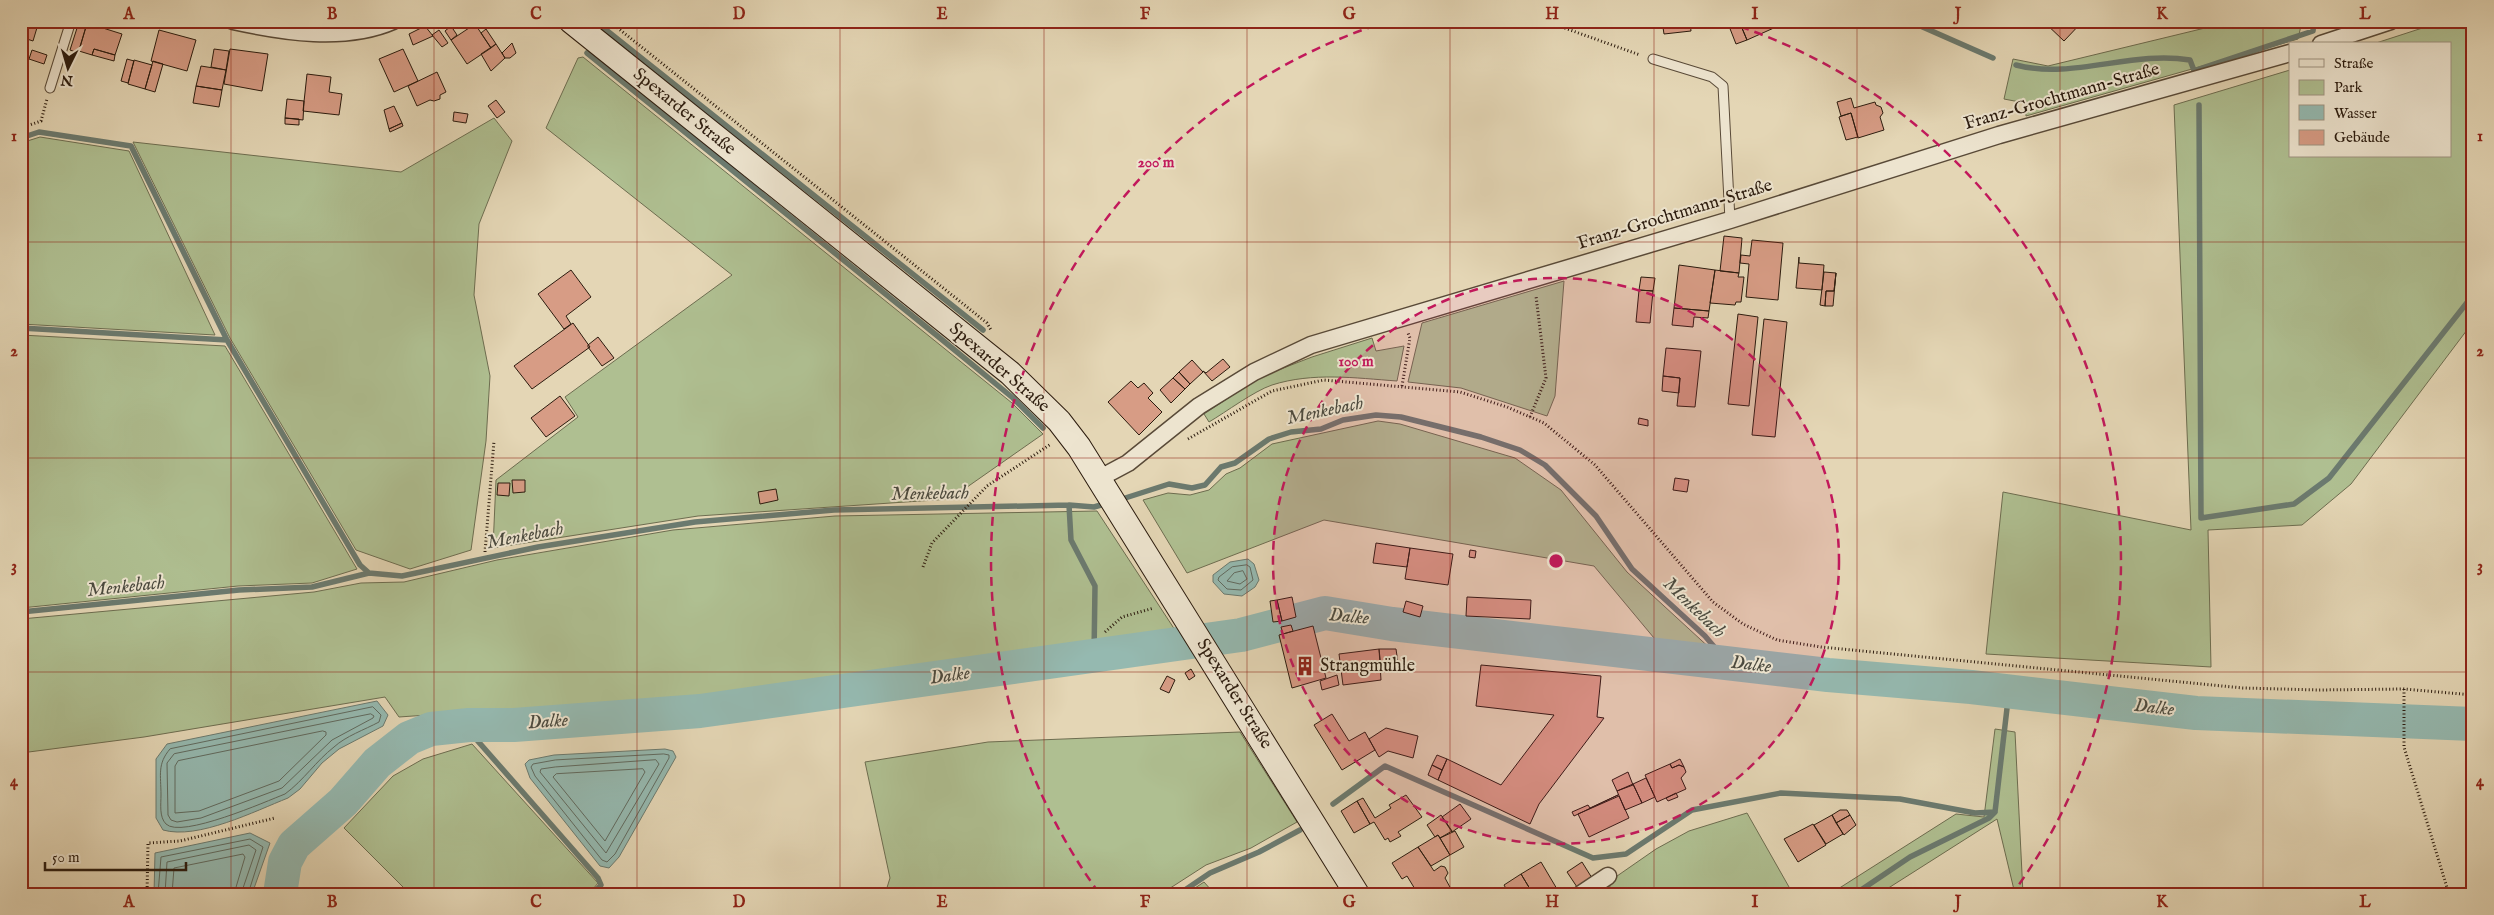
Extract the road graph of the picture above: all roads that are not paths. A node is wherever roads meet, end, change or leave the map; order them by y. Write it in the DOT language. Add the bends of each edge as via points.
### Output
graph roads {
  1 [pos="71,21"];
  2 [pos="233,21"];
  3 [pos="393,21"];
  4 [pos="571,21"];
  5 [pos="2391,21"];
  6 [pos="2327,42"];
  7 [pos="2289,53"];
  8 [pos="1653,59"];
  9 [pos="50,88"];
  10 [pos="1730,220"];
  11 [pos="1103,482"];
  12 [pos="1608,876"];
  13 [pos="1357,894"];
  14 [pos="1581,894"];
  1 -- 9 [label="lane"];
  2 -- 3 [label="street" via="344,34"];
  4 -- 11 [label="main road, Spexarder Straße" via="1010,373 1068,432"];
  5 -- 6 [label="street"];
  7 -- 10 [label="street, Franz-Grochtmann-Straße" via="1999,135"];
  8 -- 10 [label="lane" via="1712,77 1723,86"];
  10 -- 11 [label="street, Franz-Grochtmann-Straße" via="1311,345 1254,372 1199,406"];
  11 -- 13 [label="main road, Spexarder Straße"];
  12 -- 14 [label="street"];
}
